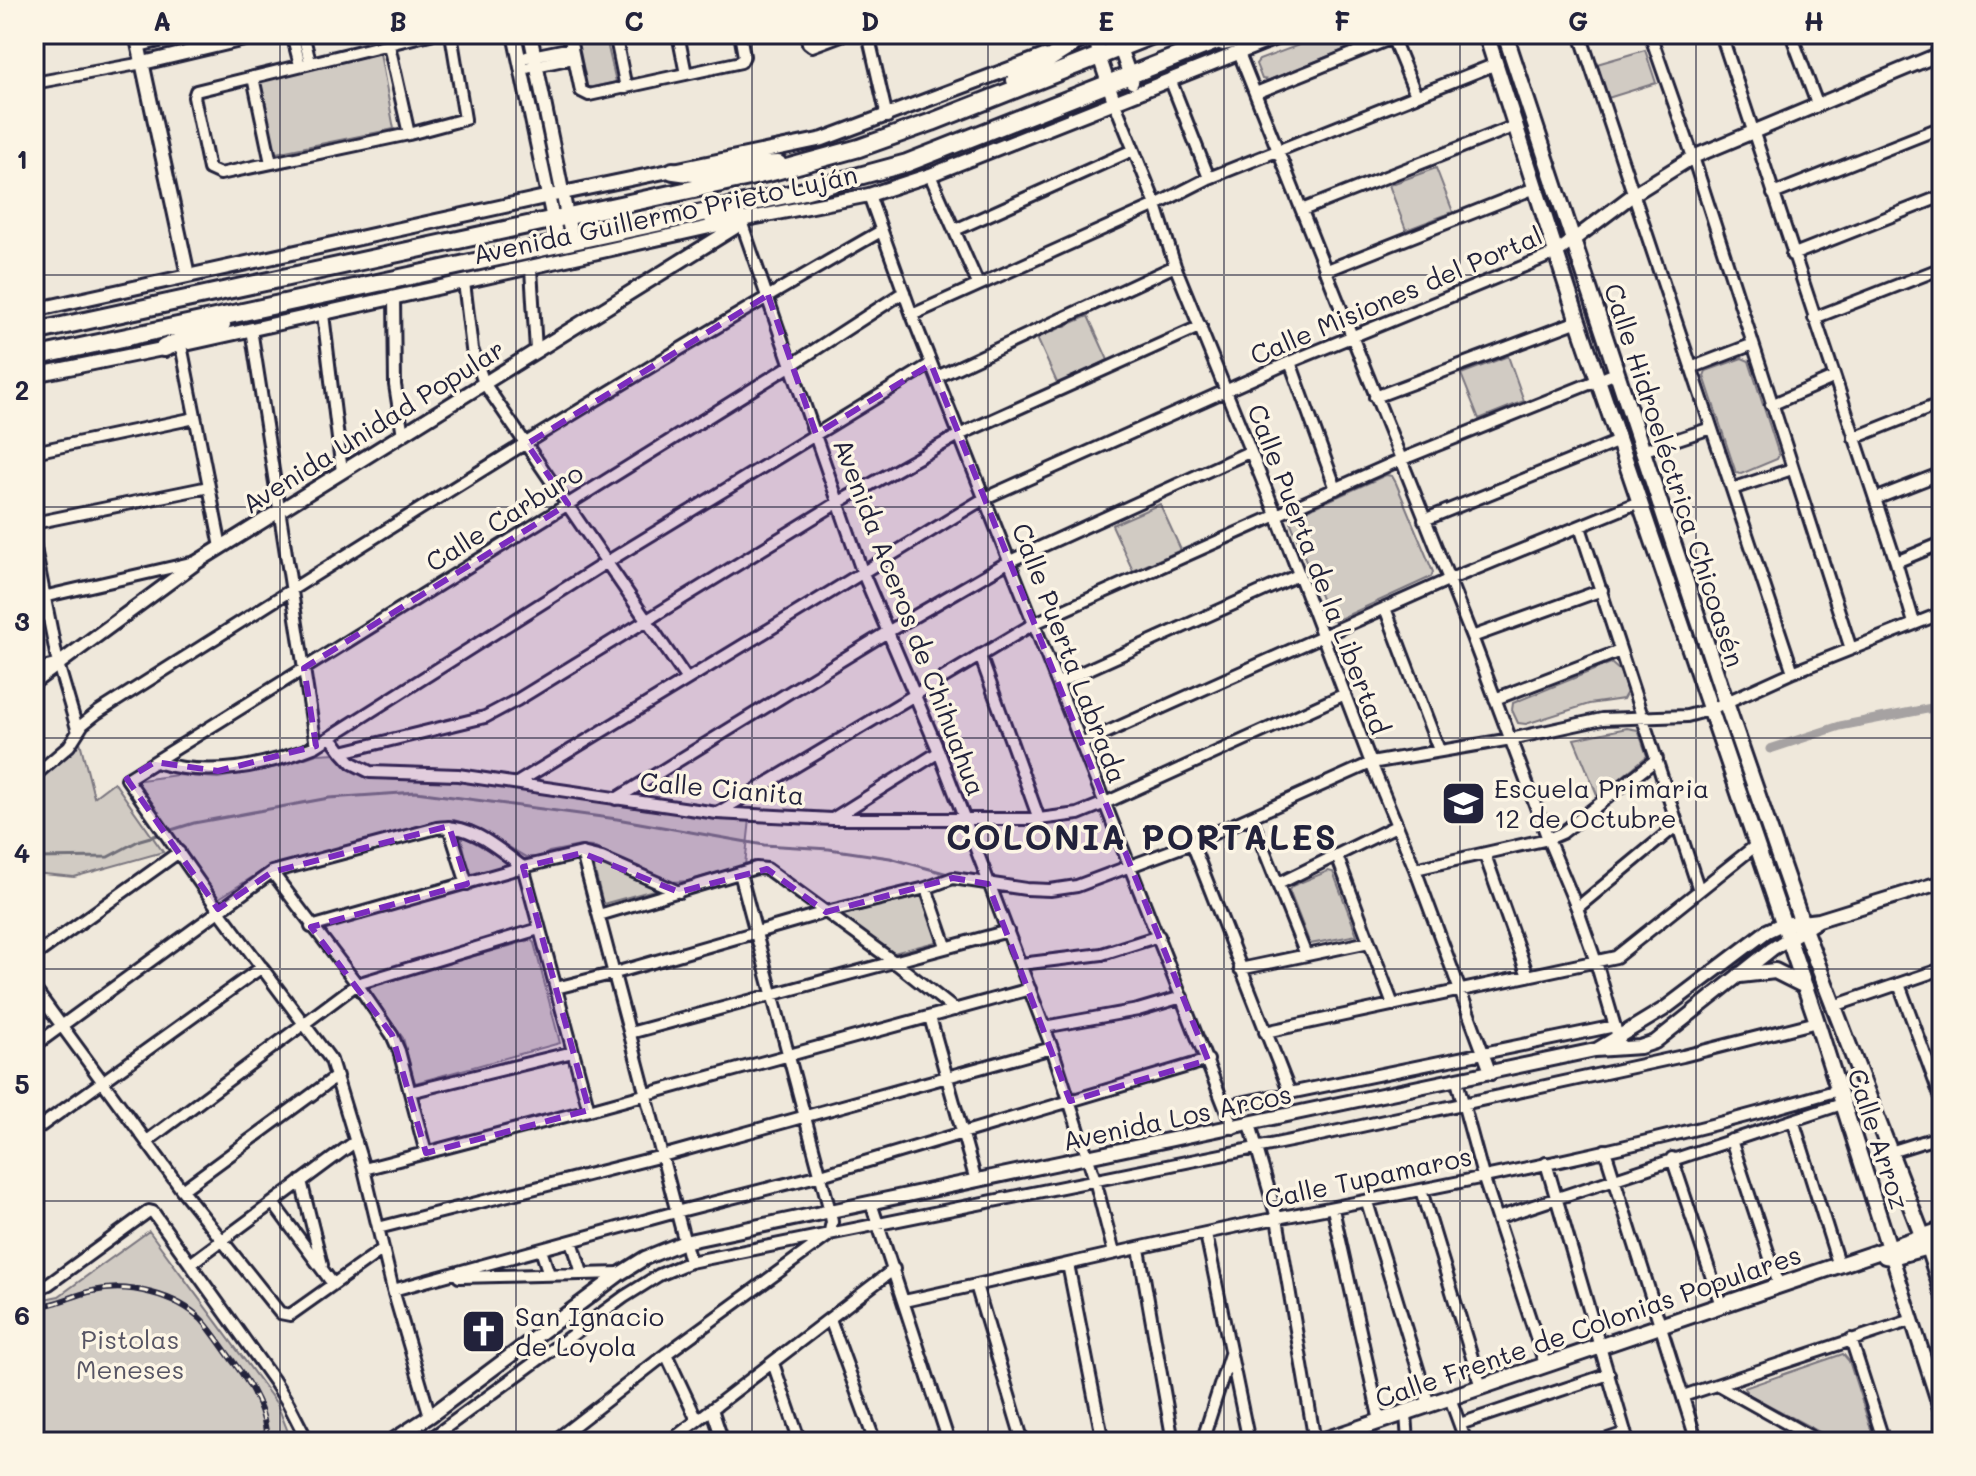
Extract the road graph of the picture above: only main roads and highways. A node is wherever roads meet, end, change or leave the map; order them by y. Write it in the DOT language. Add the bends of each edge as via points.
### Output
graph roads {
  1 [pos="1155,34"];
  2 [pos="1234,34"];
  3 [pos="1265,34"];
  4 [pos="1486,34"];
  5 [pos="1505,34"];
  6 [pos="1120,41"];
  7 [pos="1209,44"];
  8 [pos="1071,45"];
  9 [pos="932,122"];
  10 [pos="804,163"];
  11 [pos="673,171"];
  12 [pos="664,220"];
  13 [pos="742,222"];
  14 [pos="269,305"];
  15 [pos="34,332"];
  16 [pos="172,347"];
  17 [pos="34,357"];
  18 [pos="1803,925"];
  19 [pos="1784,931"];
  20 [pos="1740,975"];
  21 [pos="1805,986"];
  22 [pos="1942,1230"];
  23 [pos="1924,1242"];
  24 [pos="1942,1243"];
  25 [pos="1890,1252"];
  26 [pos="1317,1442"];
  1 -- 6 [label="main road, Avenida Guillermo Prieto Luján"];
  2 -- 7 [label="main road, Avenida Guillermo Prieto Luján"];
  3 -- 7 [label="main road"];
  4 -- 19 [label="main road, Calle Hidroeléctrica Chicoasén"];
  5 -- 18 [label="main road, Calle Hidroeléctrica Chicoasén"];
  6 -- 9 [label="main road, Avenida Guillermo Prieto Luján" via="1099,56"];
  7 -- 12 [label="main road, Avenida Guillermo Prieto Luján" via="907,163"];
  8 -- 9 [label="main road"];
  9 -- 10 [label="main road, Avenida Guillermo Prieto Luján"];
  10 -- 11 [label="main road"];
  10 -- 15 [label="main road, Avenida Guillermo Prieto Luján"];
  12 -- 13 [label="main road" via="725,217"];
  12 -- 14 [label="main road, Avenida Guillermo Prieto Luján"];
  14 -- 16 [label="main road"];
  14 -- 17 [label="main road, Avenida Guillermo Prieto Luján"];
  18 -- 23 [label="main road, Calle Arroz"];
  19 -- 21 [label="main road, Calle Arroz"];
  20 -- 21 [label="main road" via="1775,971"];
  21 -- 25 [label="main road, Calle Arroz"];
  22 -- 23 [label="main road"];
  23 -- 24 [label="main road"];
  23 -- 25 [label="main road, Calle Frente de Colonias Populares"];
  25 -- 26 [label="main road, Calle Frente de Colonias Populares"];
}
